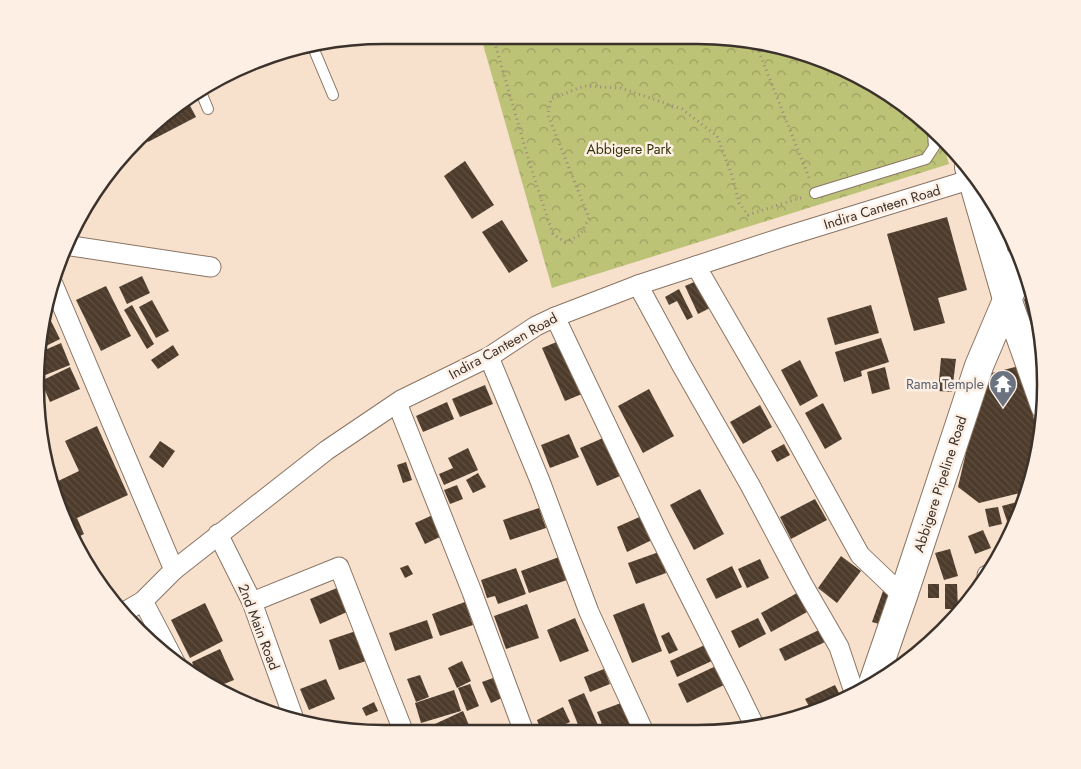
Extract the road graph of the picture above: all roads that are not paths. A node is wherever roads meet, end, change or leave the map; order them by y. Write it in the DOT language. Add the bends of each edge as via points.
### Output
graph roads {
  1 [pos="314,51"];
  2 [pos="333,95"];
  3 [pos="203,96"];
  4 [pos="208,109"];
  5 [pos="934,141"];
  6 [pos="965,175"];
  7 [pos="977,191"];
  8 [pos="815,193"];
  9 [pos="73,247"];
  10 [pos="211,266"];
  11 [pos="696,266"];
  12 [pos="1018,274"];
  13 [pos="638,285"];
  14 [pos="1016,289"];
  15 [pos="56,292"];
  16 [pos="555,317"];
  17 [pos="489,357"];
  18 [pos="1037,369"];
  19 [pos="397,403"];
  20 [pos="218,534"];
  21 [pos="174,570"];
  22 [pos="903,596"];
  23 [pos="143,601"];
  24 [pos="252,602"];
  25 [pos="129,610"];
  26 [pos="167,647"];
  27 [pos="877,674"];
  28 [pos="852,687"];
  29 [pos="292,713"];
  30 [pos="752,721"];
  31 [pos="401,725"];
  32 [pos="521,725"];
  33 [pos="641,725"];
  1 -- 2 [label="lane"];
  3 -- 4 [label="lane"];
  5 -- 8 [label="lane" via="934,147 926,159"];
  6 -- 11 [label="street, Indira Canteen Road"];
  7 -- 14 [label="street"];
  9 -- 10 [label="street"];
  11 -- 13 [label="street, Indira Canteen Road"];
  11 -- 22 [label="street" via="860,555"];
  12 -- 14 [label="street, Abbigere Pipeline Road"];
  13 -- 16 [label="street, Indira Canteen Road"];
  13 -- 28 [label="street" via="839,647"];
  14 -- 18 [label="street"];
  14 -- 22 [label="street, Abbigere Pipeline Road" via="979,366"];
  15 -- 21 [label="street"];
  16 -- 17 [label="street, Indira Canteen Road"];
  16 -- 30 [label="street"];
  17 -- 19 [label="street, Indira Canteen Road"];
  17 -- 33 [label="street" via="589,612"];
  19 -- 20 [label="street, Indira Canteen Road" via="327,450"];
  19 -- 32 [label="street"];
  20 -- 21 [label="street, Indira Canteen Road"];
  20 -- 24 [label="street, 2nd Main Road"];
  21 -- 23 [label="street, Indira Canteen Road"];
  22 -- 27 [label="street, Abbigere Pipeline Road"];
  23 -- 25 [label="street, Indira Canteen Road"];
  23 -- 26 [label="street"];
  24 -- 29 [label="street, 2nd Main Road"];
  24 -- 31 [label="street" via="339,567"];
}
